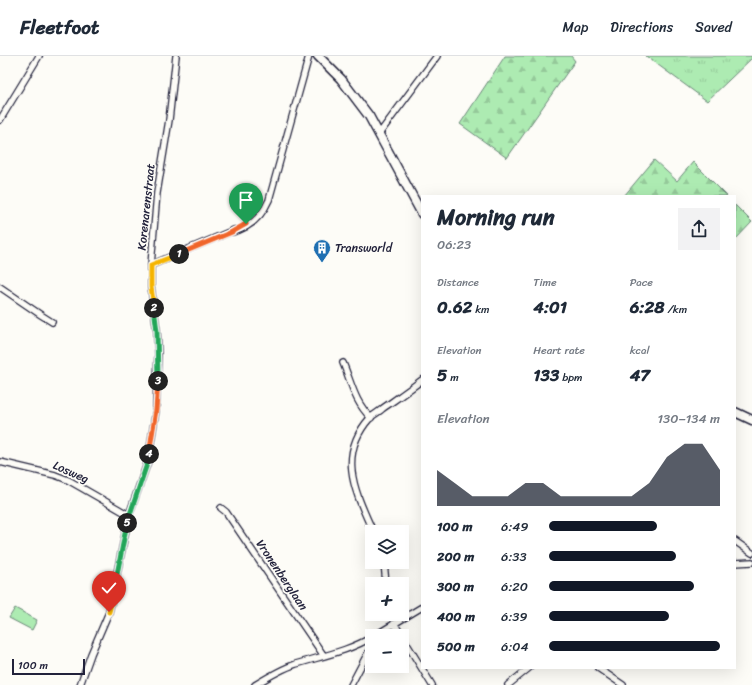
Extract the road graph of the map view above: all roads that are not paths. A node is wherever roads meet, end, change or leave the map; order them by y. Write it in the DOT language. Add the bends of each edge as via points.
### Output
graph roads {
  1 [pos="39,56"];
  2 [pos="176,56"];
  3 [pos="308,56"];
  4 [pos="318,56"];
  5 [pos="438,56"];
  6 [pos="0,120"];
  7 [pos="379,134"];
  8 [pos="421,212"];
  9 [pos="151,265"];
  10 [pos="0,287"];
  11 [pos="52,322"];
  12 [pos="343,363"];
  13 [pos="421,381"];
  14 [pos="736,412"];
  15 [pos="371,418"];
  16 [pos="752,420"];
  17 [pos="0,462"];
  18 [pos="221,508"];
  19 [pos="129,515"];
  20 [pos="370,525"];
  21 [pos="736,542"];
  22 [pos="752,553"];
  23 [pos="752,562"];
  24 [pos="736,563"];
  25 [pos="421,607"];
  26 [pos="409,613"];
  27 [pos="394,623"];
  28 [pos="385,629"];
  29 [pos="365,640"];
  30 [pos="324,656"];
  31 [pos="365,659"];
  32 [pos="421,667"];
  33 [pos="422,669"];
  34 [pos="528,669"];
  35 [pos="599,669"];
  36 [pos="511,684"];
  37 [pos="80,685"];
  38 [pos="255,685"];
  39 [pos="352,685"];
  40 [pos="432,685"];
  41 [pos="623,685"];
  1 -- 6 [label="street"];
  2 -- 9 [label="street, Korenarenstraat" via="157,193"];
  3 -- 9 [label="street" via="264,211 252,222 232,232"];
  4 -- 7 [label="street" via="350,90"];
  5 -- 7 [label="street"];
  7 -- 8 [label="street"];
  9 -- 19 [label="street, Korenarenstraat" via="157,331 156,410 148,461"];
  10 -- 11 [label="street"];
  12 -- 15 [label="street" via="356,399"];
  13 -- 15 [label="street"];
  14 -- 16 [label="street"];
  15 -- 20 [label="street" via="358,437 351,459 352,476"];
  17 -- 19 [label="street, Losweg" via="68,480"];
  18 -- 30 [label="street, Vronenberglaan"];
  19 -- 37 [label="street, Korenarenstraat" via="109,612"];
  21 -- 22 [label="street"];
  23 -- 24 [label="street"];
  25 -- 26 [label="street"];
  27 -- 28 [label="street"];
  27 -- 32 [label="street"];
  29 -- 30 [label="street"];
  30 -- 38 [label="street" via="295,664"];
  31 -- 39 [label="street"];
  33 -- 40 [label="street"];
  34 -- 36 [label="street"];
  35 -- 41 [label="street"];
}
